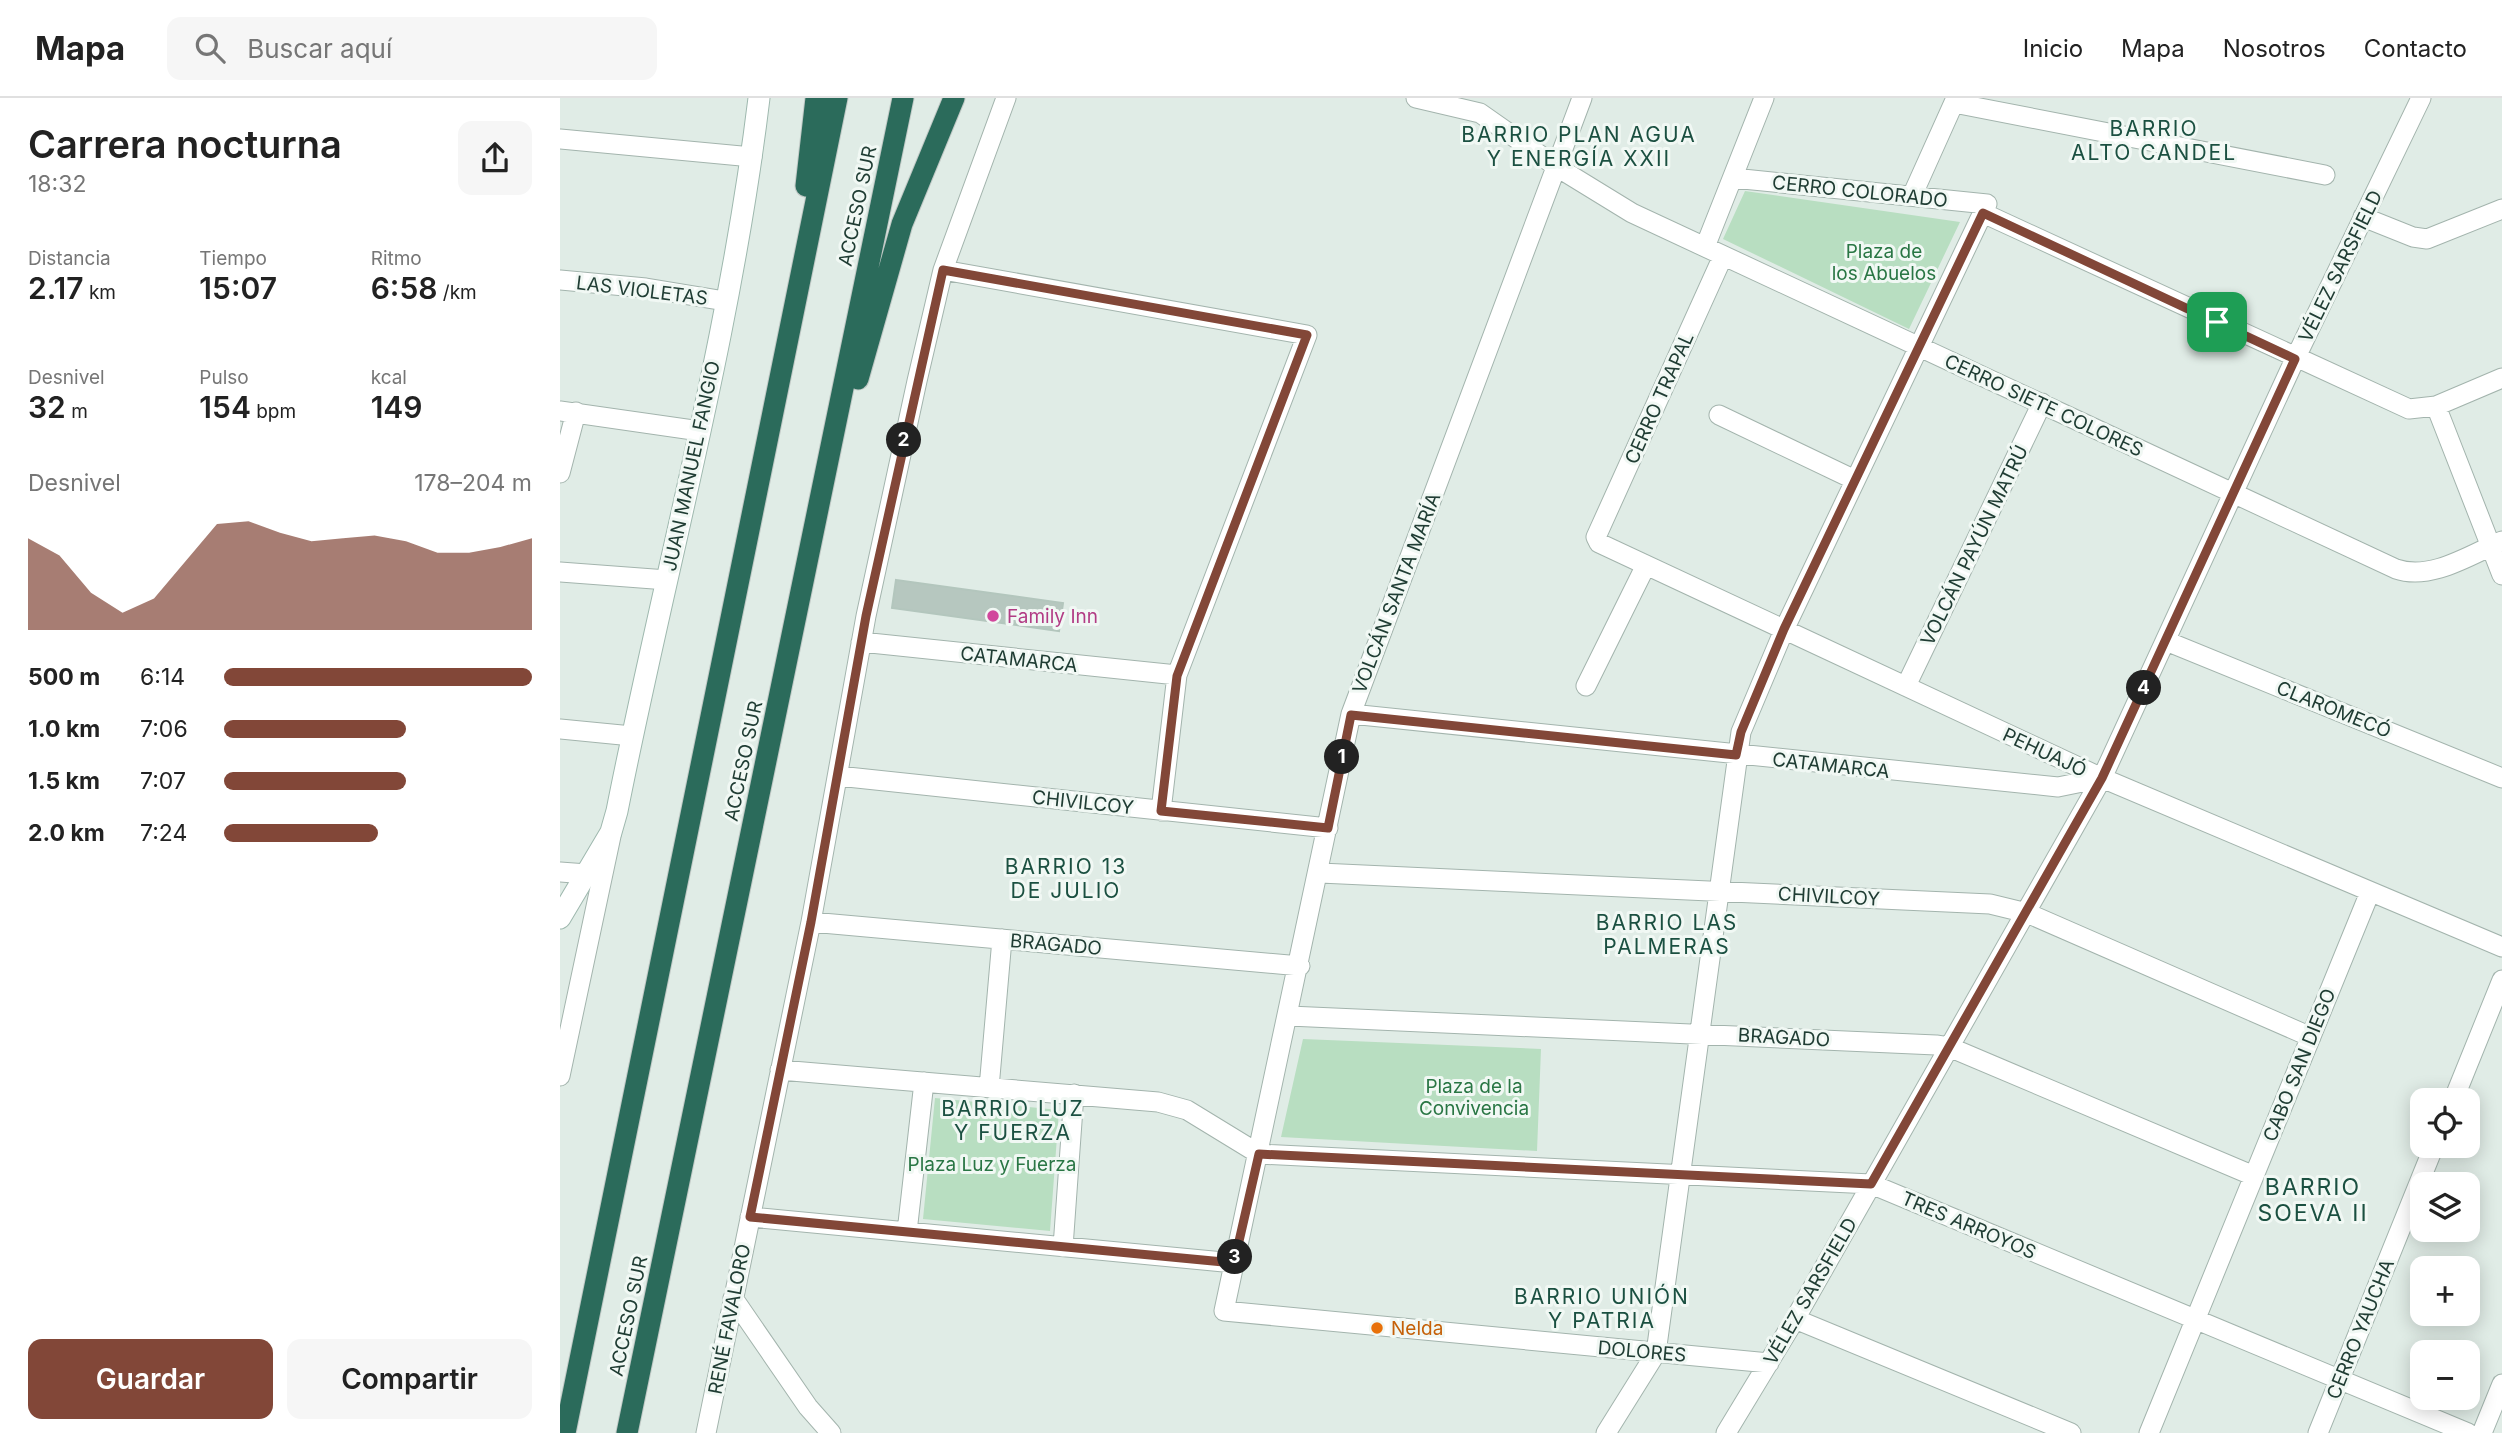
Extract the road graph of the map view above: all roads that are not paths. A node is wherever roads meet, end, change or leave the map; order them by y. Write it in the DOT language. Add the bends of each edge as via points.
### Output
graph roads {
  1 [pos="759,98"];
  2 [pos="816,98"];
  3 [pos="837,98"];
  4 [pos="903,98"];
  5 [pos="954,98"];
  6 [pos="1006,98"];
  7 [pos="1416,98"];
  8 [pos="1582,98"];
  9 [pos="1764,98"];
  10 [pos="2421,98"];
  11 [pos="1955,101"];
  12 [pos="560,139"];
  13 [pos="752,157"];
  14 [pos="1557,167"];
  15 [pos="2325,175"];
  16 [pos="1733,178"];
  17 [pos="1912,196"];
  18 [pos="1985,209"];
  19 [pos="2502,209"];
  20 [pos="2363,217"];
  21 [pos="1705,247"];
  22 [pos="1723,256"];
  23 [pos="943,270"];
  24 [pos="560,280"];
  25 [pos="725,301"];
  26 [pos="1919,345"];
  27 [pos="2295,359"];
  28 [pos="2502,378"];
  29 [pos="2042,403"];
  30 [pos="2436,406"];
  31 [pos="774,407"];
  32 [pos="568,412"];
  33 [pos="1719,415"];
  34 [pos="700,431"];
  35 [pos="560,473"];
  36 [pos="1855,480"];
  37 [pos="2233,494"];
  38 [pos="814,529"];
  39 [pos="1596,540"];
  40 [pos="2496,544"];
  41 [pos="1646,565"];
  42 [pos="560,572"];
  43 [pos="2502,575"];
  44 [pos="667,580"];
  45 [pos="1784,629"];
  46 [pos="2166,641"];
  47 [pos="861,642"];
  48 [pos="1177,676"];
  49 [pos="1586,686"];
  50 [pos="1906,686"];
  51 [pos="1351,715"];
  52 [pos="560,729"];
  53 [pos="632,736"];
  54 [pos="1736,755"];
  55 [pos="838,776"];
  56 [pos="2102,778"];
  57 [pos="2502,778"];
  58 [pos="1161,811"];
  59 [pos="1328,828"];
  60 [pos="611,832"];
  61 [pos="560,872"];
  62 [pos="1320,873"];
  63 [pos="587,874"];
  64 [pos="1718,890"];
  65 [pos="2370,892"];
  66 [pos="2027,913"];
  67 [pos="560,918"];
  68 [pos="811,922"];
  69 [pos="1002,939"];
  70 [pos="2502,947"];
  71 [pos="1300,966"];
  72 [pos="2502,980"];
  73 [pos="1289,1016"];
  74 [pos="1698,1033"];
  75 [pos="2311,1037"];
  76 [pos="1949,1047"];
  77 [pos="780,1070"];
  78 [pos="560,1076"];
  79 [pos="924,1082"];
  80 [pos="989,1088"];
  81 [pos="2458,1088"];
  82 [pos="1074,1094"];
  83 [pos="1259,1154"];
  84 [pos="2429,1158"];
  85 [pos="1679,1176"];
  86 [pos="2254,1176"];
  87 [pos="1871,1184"];
  88 [pos="750,1217"];
  89 [pos="907,1232"];
  90 [pos="1063,1247"];
  91 [pos="1234,1263"];
  92 [pos="733,1298"];
  93 [pos="1224,1311"];
  94 [pos="1795,1319"];
  95 [pos="2195,1319"];
  96 [pos="1656,1353"];
  97 [pos="1769,1363"];
  98 [pos="2340,1379"];
  99 [pos="2502,1384"];
  100 [pos="565,1433"];
  101 [pos="627,1433"];
  102 [pos="706,1433"];
  103 [pos="831,1433"];
  104 [pos="1606,1433"];
  105 [pos="1726,1433"];
  106 [pos="2071,1433"];
  107 [pos="2149,1433"];
  108 [pos="2318,1433"];
  109 [pos="2468,1433"];
  110 [pos="2482,1433"];
  1 -- 13 [label="street, JUAN MANUEL FANGIO"];
  2 -- 31 [label="highway"];
  3 -- 31 [label="highway, ACCESO SUR"];
  4 -- 38 [label="highway, ACCESO SUR"];
  5 -- 38 [label="highway" via="902,224"];
  6 -- 23 [label="street, RENÉ FAVALORO"];
  7 -- 14 [label="street, CERRO SIETE COLORES" via="1480,113"];
  8 -- 14 [label="street, VOLCÁN SANTA MARÍA"];
  9 -- 16 [label="street"];
  10 -- 20 [label="street, VÉLEZ SARSFIELD"];
  11 -- 15 [label="street"];
  11 -- 17 [label="street"];
  12 -- 13 [label="street"];
  13 -- 25 [label="street, JUAN MANUEL FANGIO"];
  14 -- 21 [label="street, CERRO SIETE COLORES" via="1632,213"];
  14 -- 51 [label="street, VOLCÁN SANTA MARÍA"];
  16 -- 17 [label="street, CERRO COLORADO"];
  16 -- 21 [label="street"];
  17 -- 18 [label="street, CERRO COLORADO"];
  18 -- 26 [label="street"];
  18 -- 27 [label="street, CERRO COLORADO"];
  19 -- 20 [label="street" via="2427,239"];
  20 -- 27 [label="street, VÉLEZ SARSFIELD"];
  21 -- 22 [label="street, CERRO SIETE COLORES"];
  22 -- 26 [label="street, CERRO SIETE COLORES"];
  22 -- 39 [label="street, CERRO TRAPAL"];
  23 -- 47 [label="street, RENÉ FAVALORO"];
  23 -- 48 [label="street" via="1307,335"];
  24 -- 25 [label="street, LAS VIOLETAS"];
  25 -- 34 [label="street, JUAN MANUEL FANGIO"];
  26 -- 29 [label="street, CERRO SIETE COLORES"];
  26 -- 36 [label="street"];
  27 -- 30 [label="street, CERRO COLORADO" via="2409,409"];
  27 -- 37 [label="street, VÉLEZ SARSFIELD"];
  28 -- 30 [label="street, CERRO COLORADO"];
  29 -- 37 [label="street, CERRO SIETE COLORES"];
  29 -- 50 [label="street, VOLCÁN PAYÚN MATRÚ"];
  30 -- 40 [label="street"];
  31 -- 100 [label="highway, ACCESO SUR"];
  32 -- 34 [label="street"];
  32 -- 35 [label="street"];
  33 -- 36 [label="street"];
  34 -- 44 [label="street, JUAN MANUEL FANGIO"];
  36 -- 45 [label="street"];
  37 -- 40 [label="street, CERRO SIETE COLORES" via="2412,573 2428,572"];
  37 -- 46 [label="street, VÉLEZ SARSFIELD"];
  38 -- 101 [label="highway, ACCESO SUR"];
  39 -- 41 [label="street, PEHUAJÓ"];
  40 -- 43 [label="street"];
  41 -- 45 [label="street, PEHUAJÓ"];
  41 -- 49 [label="street"];
  42 -- 44 [label="street"];
  44 -- 53 [label="street, JUAN MANUEL FANGIO"];
  45 -- 50 [label="street, PEHUAJÓ"];
  45 -- 54 [label="street" via="1741,732"];
  46 -- 56 [label="street, VÉLEZ SARSFIELD"];
  46 -- 57 [label="street, CLAROMECÓ"];
  47 -- 48 [label="street, CATAMARCA"];
  47 -- 55 [label="street, RENÉ FAVALORO"];
  48 -- 58 [label="street"];
  50 -- 56 [label="street, PEHUAJÓ"];
  51 -- 54 [label="street, CATAMARCA"];
  51 -- 59 [label="street, VOLCÁN SANTA MARÍA"];
  52 -- 53 [label="street"];
  53 -- 60 [label="street, JUAN MANUEL FANGIO"];
  54 -- 56 [label="street, CATAMARCA" via="2058,788"];
  54 -- 64 [label="street"];
  55 -- 58 [label="street, CHIVILCOY"];
  55 -- 68 [label="street, RENÉ FAVALORO"];
  56 -- 65 [label="street, PEHUAJÓ"];
  56 -- 66 [label="street, VÉLEZ SARSFIELD"];
  58 -- 59 [label="street, CHIVILCOY"];
  59 -- 62 [label="street, VOLCÁN SANTA MARÍA"];
  60 -- 63 [label="street, JUAN MANUEL FANGIO"];
  60 -- 78 [label="street, JUAN MANUEL FANGIO"];
  61 -- 63 [label="street"];
  62 -- 64 [label="street, CHIVILCOY"];
  62 -- 71 [label="street, VOLCÁN SANTA MARÍA"];
  63 -- 67 [label="street, JUAN MANUEL FANGIO"];
  64 -- 66 [label="street, CHIVILCOY" via="1990,904"];
  64 -- 74 [label="street"];
  65 -- 70 [label="street, PEHUAJÓ"];
  65 -- 75 [label="street, CABO SAN DIEGO"];
  66 -- 75 [label="street, CHIVILCOY"];
  66 -- 76 [label="street, VÉLEZ SARSFIELD"];
  68 -- 69 [label="street, BRAGADO"];
  68 -- 77 [label="street, RENÉ FAVALORO"];
  69 -- 71 [label="street, BRAGADO"];
  69 -- 80 [label="street"];
  71 -- 73 [label="street, VOLCÁN SANTA MARÍA"];
  72 -- 81 [label="street"];
  73 -- 74 [label="street, BRAGADO"];
  73 -- 83 [label="street, VOLCÁN SANTA MARÍA"];
  74 -- 76 [label="street, BRAGADO"];
  74 -- 85 [label="street"];
  75 -- 86 [label="street, CABO SAN DIEGO"];
  76 -- 86 [label="street, BRAGADO"];
  76 -- 87 [label="street, VÉLEZ SARSFIELD"];
  77 -- 79 [label="street, TRES ARROYOS"];
  77 -- 88 [label="street, RENÉ FAVALORO"];
  79 -- 80 [label="street, TRES ARROYOS"];
  79 -- 89 [label="street"];
  80 -- 82 [label="street, TRES ARROYOS"];
  82 -- 83 [label="street, TRES ARROYOS" via="1173,1105"];
  82 -- 90 [label="street"];
  83 -- 85 [label="street, TRES ARROYOS"];
  83 -- 91 [label="street, VOLCÁN SANTA MARÍA"];
  84 -- 98 [label="street, CERRO YAUCHA"];
  85 -- 87 [label="street, TRES ARROYOS"];
  85 -- 96 [label="street"];
  86 -- 95 [label="street, CABO SAN DIEGO"];
  87 -- 94 [label="street, VÉLEZ SARSFIELD"];
  87 -- 95 [label="street, TRES ARROYOS"];
  88 -- 89 [label="street"];
  88 -- 92 [label="street, RENÉ FAVALORO"];
  89 -- 90 [label="street"];
  90 -- 91 [label="street"];
  91 -- 93 [label="street, VOLCÁN SANTA MARÍA"];
  92 -- 102 [label="street, RENÉ FAVALORO"];
  92 -- 103 [label="street"];
  93 -- 96 [label="street, DOLORES"];
  94 -- 97 [label="street, VÉLEZ SARSFIELD"];
  94 -- 106 [label="street"];
  95 -- 98 [label="street, TRES ARROYOS"];
  95 -- 107 [label="street, CABO SAN DIEGO"];
  96 -- 97 [label="street, DOLORES"];
  96 -- 104 [label="street"];
  97 -- 105 [label="street, VÉLEZ SARSFIELD"];
  98 -- 108 [label="street, CERRO YAUCHA"];
  98 -- 109 [label="street, TRES ARROYOS"];
  99 -- 110 [label="street"];
}
